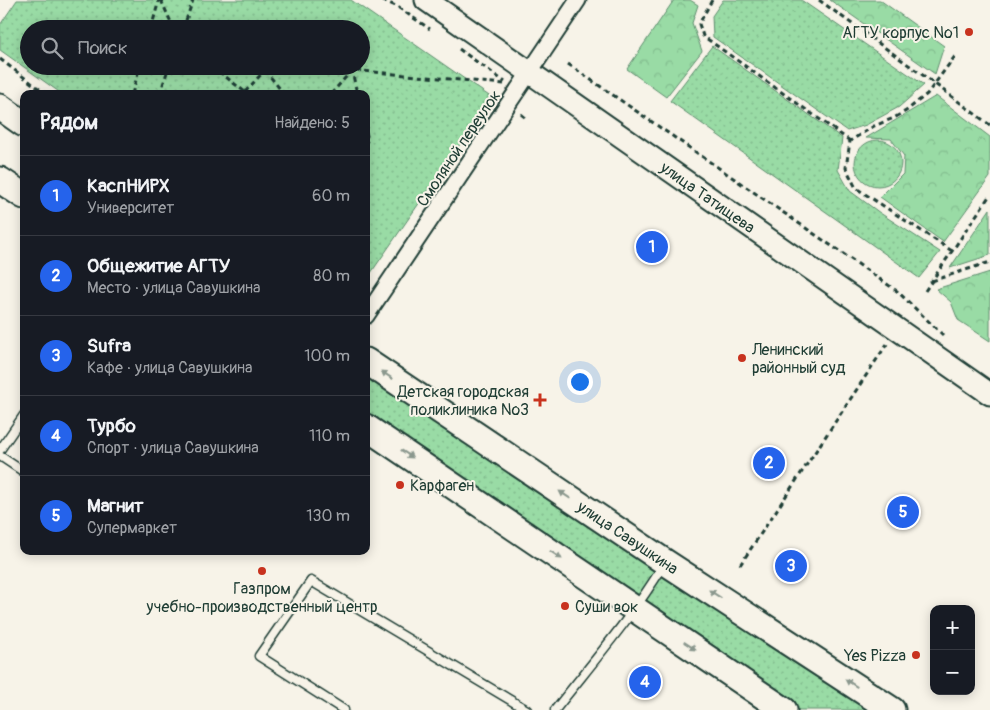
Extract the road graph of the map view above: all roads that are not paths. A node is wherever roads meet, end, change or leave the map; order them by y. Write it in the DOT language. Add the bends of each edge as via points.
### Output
graph roads {
  1 [pos="426,0"];
  2 [pos="578,0"];
  3 [pos="530,72"];
  4 [pos="0,107"];
  5 [pos="20,121"];
  6 [pos="0,180"];
  7 [pos="20,193"];
  8 [pos="370,310"];
  9 [pos="370,364"];
  10 [pos="990,394"];
  11 [pos="20,421"];
  12 [pos="370,429"];
  13 [pos="0,450"];
  14 [pos="0,456"];
  15 [pos="20,469"];
  16 [pos="665,562"];
  17 [pos="634,608"];
  18 [pos="344,710"];
  19 [pos="527,710"];
  20 [pos="555,710"];
  21 [pos="784,710"];
  22 [pos="892,710"];
  1 -- 3 [label="main road, улица Татищева"];
  2 -- 3 [label="street, Смоляной переулок"];
  3 -- 8 [label="street, Смоляной переулок"];
  3 -- 10 [label="main road, улица Татищева"];
  4 -- 5 [label="highway"];
  6 -- 7 [label="highway"];
  16 -- 9 [label="highway, улица Савушкина, one-way"];
  11 -- 13 [label="lane"];
  12 -- 17 [label="highway, one-way"];
  14 -- 15 [label="lane"];
  16 -- 17 [label="lane"];
  22 -- 16 [label="highway, улица Савушкина, one-way"];
  17 -- 20 [label="lane"];
  17 -- 21 [label="highway, one-way"];
  18 -- 19 [label="lane" via="259,656 310,580"];
}
